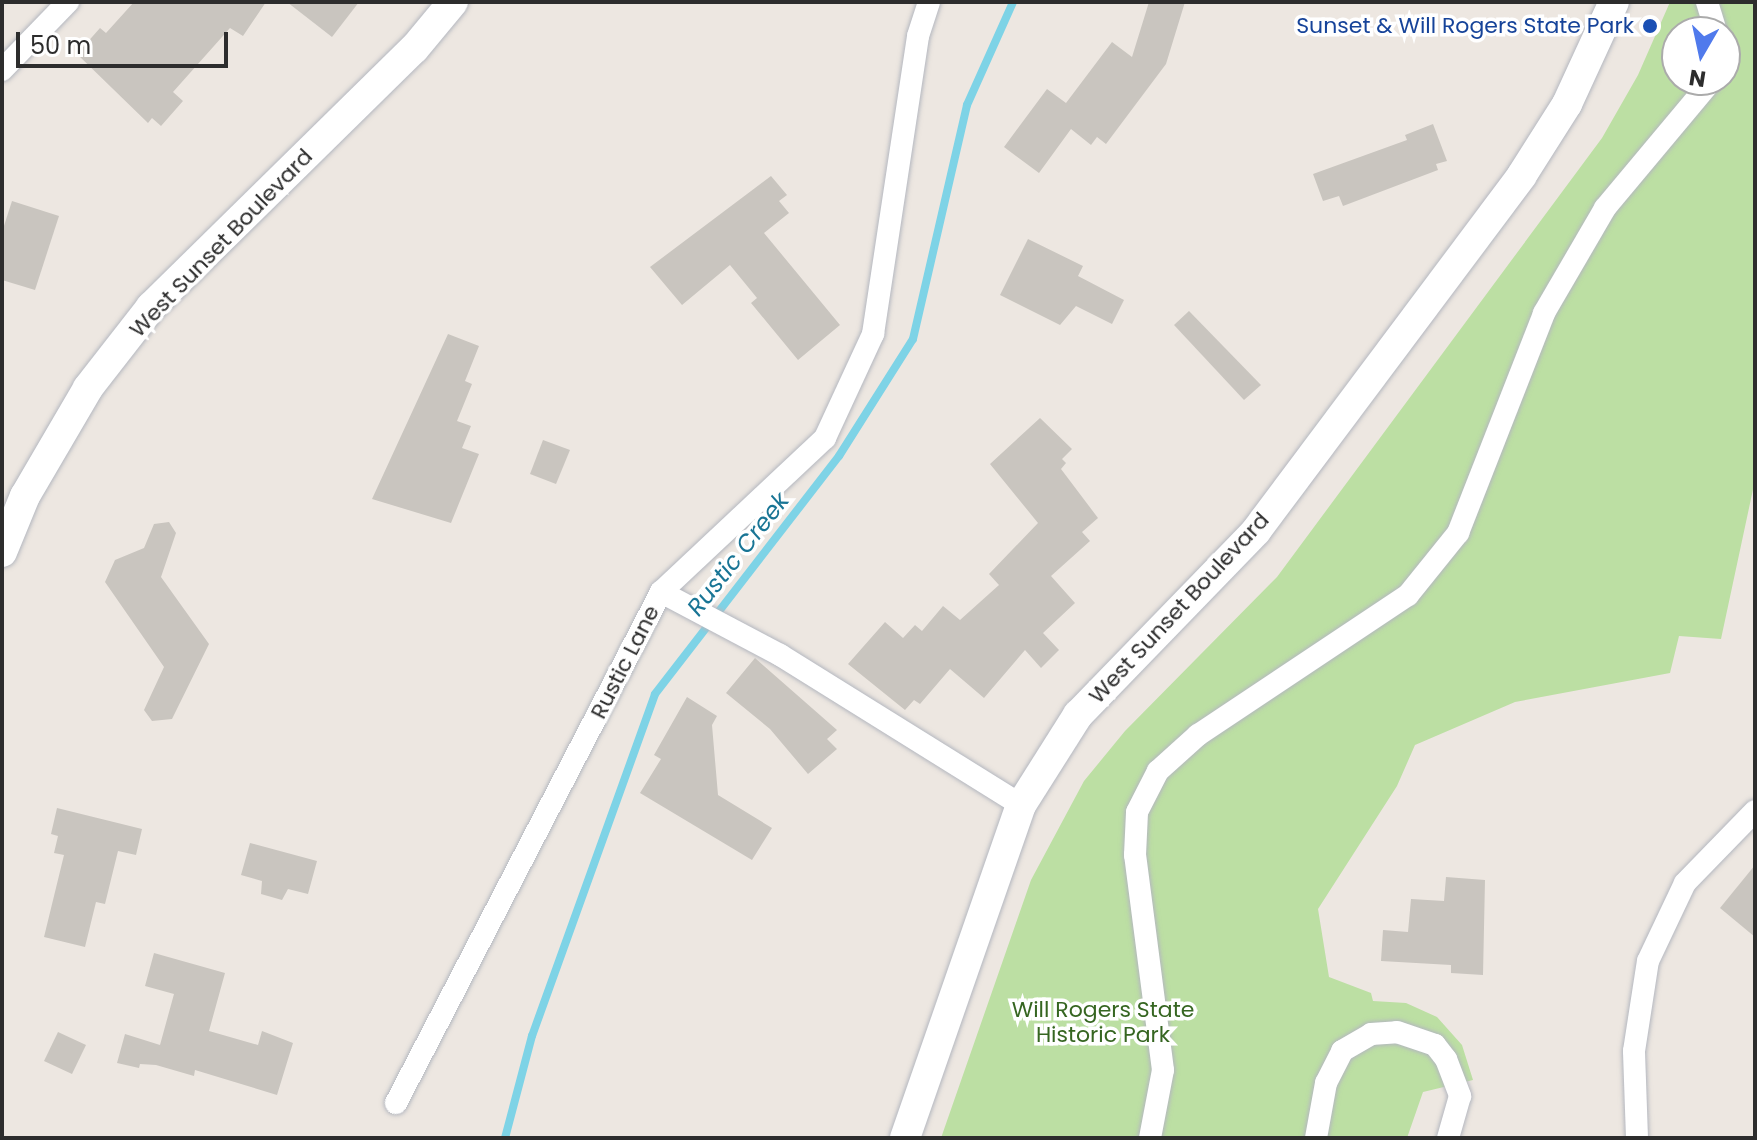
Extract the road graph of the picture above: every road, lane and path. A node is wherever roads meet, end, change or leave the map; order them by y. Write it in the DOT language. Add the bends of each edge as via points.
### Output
graph roads {
  1 [pos="68,2"];
  2 [pos="453,2"];
  3 [pos="929,2"];
  4 [pos="1614,2"];
  5 [pos="2,70"];
  6 [pos="1699,96"];
  7 [pos="2,552"];
  8 [pos="661,592"];
  9 [pos="1021,805"];
  10 [pos="1755,811"];
  11 [pos="396,1103"];
  12 [pos="905,1138"];
  13 [pos="1150,1138"];
  14 [pos="1316,1138"];
  15 [pos="1448,1138"];
  16 [pos="1637,1138"];
  1 -- 5 [label="street"];
  2 -- 7 [label="main road, West Sunset Boulevard" via="414,49 151,307 88,388 25,496"];
  3 -- 8 [label="street" via="918,36 873,334 825,438"];
  4 -- 9 [label="main road, West Sunset Boulevard" via="1567,104 1512,188 1256,531 1078,715"];
  6 -- 13 [label="street" via="1605,208 1544,313 1458,533 1408,595 1198,735 1158,771 1137,812 1135,855 1163,1070"];
  8 -- 9 [label="street, Rustic Lane" via="730,628"];
  8 -- 11 [label="street, Rustic Lane"];
  9 -- 12 [label="main road, West Sunset Boulevard"];
  10 -- 16 [label="street" via="1685,883 1648,961 1634,1051"];
  14 -- 15 [label="street" via="1326,1083 1342,1051 1371,1034 1397,1032 1435,1045 1446,1059 1460,1096"];
}
